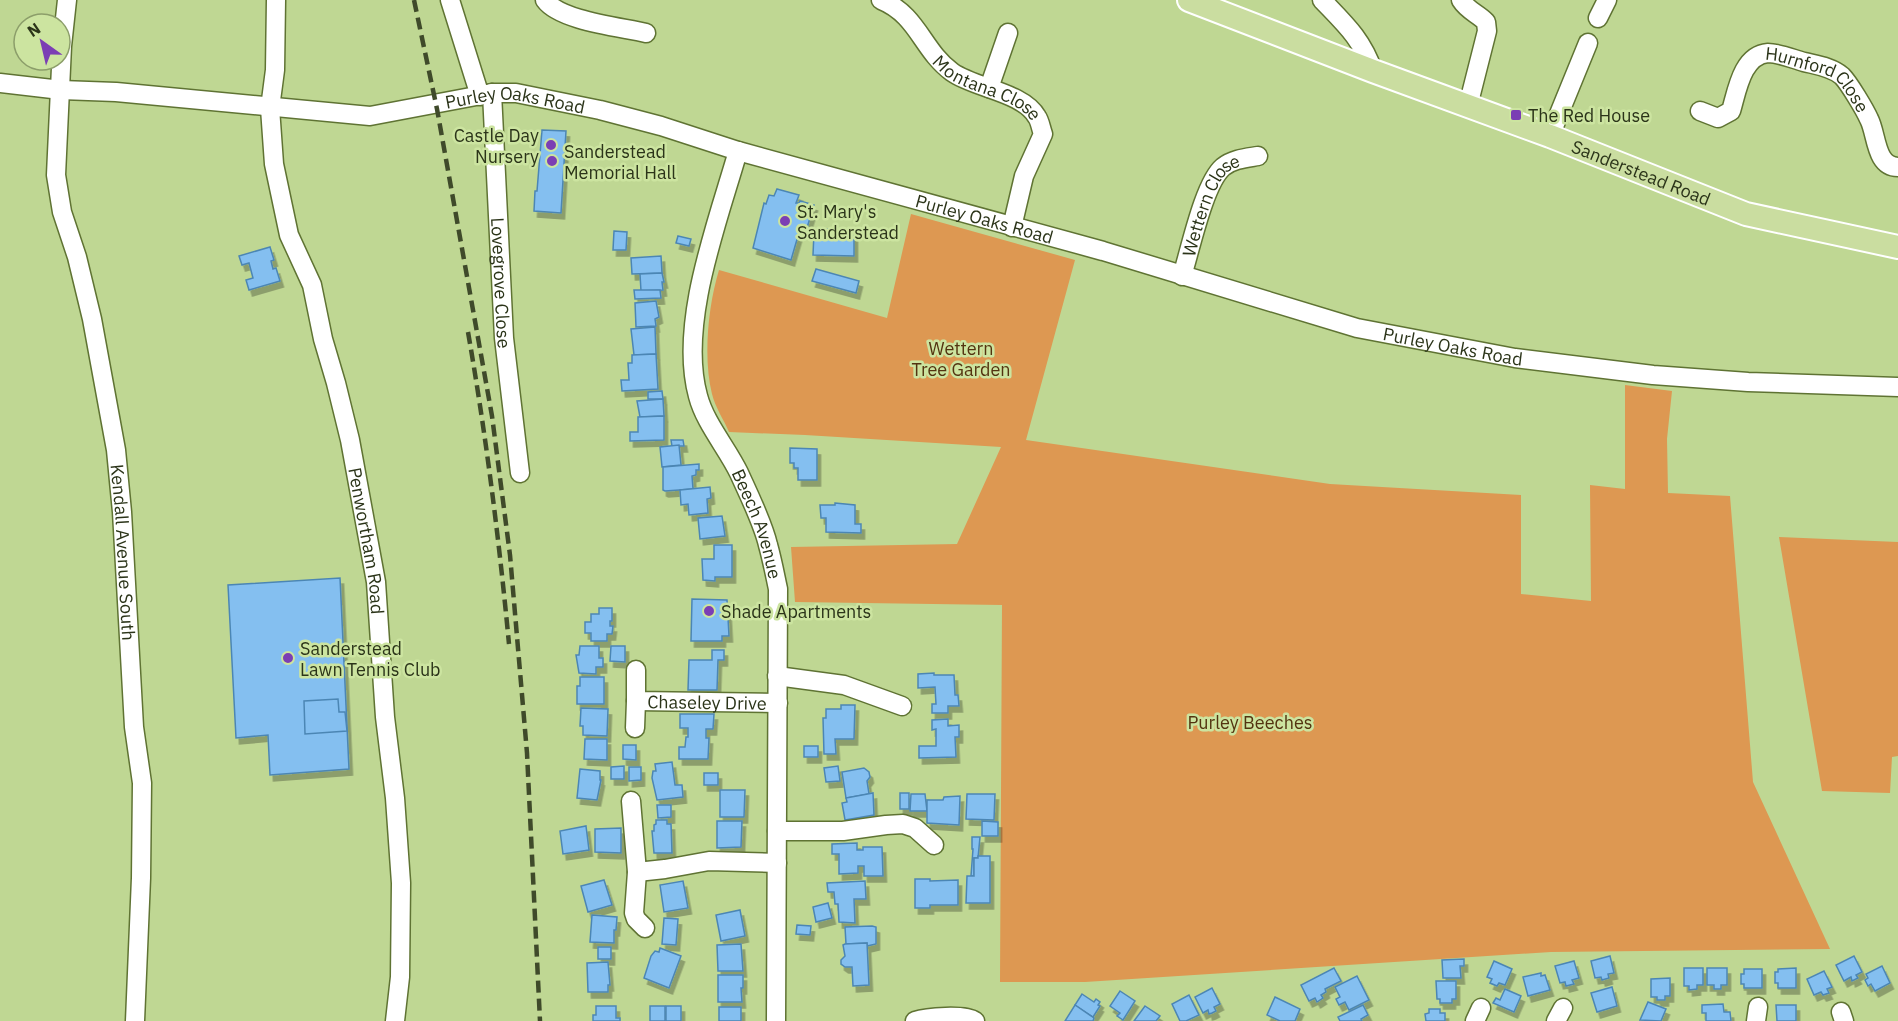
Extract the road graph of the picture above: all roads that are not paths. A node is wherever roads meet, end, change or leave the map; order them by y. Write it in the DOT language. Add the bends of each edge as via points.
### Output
graph roads {
  1 [pos="67,0"];
  2 [pos="276,0"];
  3 [pos="450,0"];
  4 [pos="545,0"];
  5 [pos="881,0"];
  6 [pos="1189,0"];
  7 [pos="1322,0"];
  8 [pos="1461,0"];
  9 [pos="1607,0"];
  10 [pos="1598,18"];
  11 [pos="636,25"];
  12 [pos="1008,33"];
  13 [pos="1588,43"];
  14 [pos="1373,71"];
  15 [pos="0,84"];
  16 [pos="989,88"];
  17 [pos="61,90"];
  18 [pos="486,95"];
  19 [pos="1468,106"];
  20 [pos="270,108"];
  21 [pos="1700,111"];
  22 [pos="1550,136"];
  23 [pos="738,151"];
  24 [pos="1258,156"];
  25 [pos="1898,167"];
  26 [pos="1012,227"];
  27 [pos="1898,247"];
  28 [pos="1182,276"];
  29 [pos="1898,387"];
  30 [pos="520,473"];
  31 [pos="636,670"];
  32 [pos="777,676"];
  33 [pos="636,701"];
  34 [pos="777,703"];
  35 [pos="902,706"];
  36 [pos="635,728"];
  37 [pos="631,801"];
  38 [pos="777,831"];
  39 [pos="934,845"];
  40 [pos="777,863"];
  41 [pos="637,872"];
  42 [pos="645,928"];
  43 [pos="135,1021"];
  44 [pos="395,1021"];
  45 [pos="776,1021"];
  46 [pos="915,1021"];
  47 [pos="975,1021"];
  1 -- 17 [label="street, Kendall Avenue South"];
  2 -- 20 [label="street, Penwortham Road"];
  3 -- 18 [label="street, Lovegrove Close"];
  4 -- 11 [label="street" via="568,16"];
  5 -- 16 [label="street, Montana Close" via="896,6 912,22 939,62 954,74"];
  6 -- 14 [label="main road, Sanderstead Road"];
  7 -- 14 [label="street" via="1355,35"];
  8 -- 19 [label="street" via="1466,9 1486,22 1487,31"];
  9 -- 10 [label="street"];
  12 -- 16 [label="street"];
  13 -- 22 [label="street"];
  14 -- 19 [label="main road, Sanderstead Road"];
  15 -- 17 [label="street, Purley Oaks Road"];
  16 -- 26 [label="street, Montana Close" via="1019,100 1037,116 1043,134 1024,176"];
  17 -- 20 [label="street, Purley Oaks Road"];
  17 -- 43 [label="street, Kendall Avenue South" via="56,175 62,212 92,319 116,450 122,512 134,727 142,783"];
  18 -- 20 [label="street, Purley Oaks Road" via="370,116"];
  18 -- 23 [label="street, Purley Oaks Road" via="516,93 600,110"];
  18 -- 30 [label="street, Lovegrove Close" via="504,338"];
  19 -- 22 [label="main road, Sanderstead Road"];
  20 -- 44 [label="street, Penwortham Road" via="281,205 289,236 312,285 350,440 376,582 401,883 400,977"];
  21 -- 25 [label="street, Hurnford Close" via="1718,118 1731,111 1745,68 1756,56 1770,53 1827,68 1842,76 1870,121 1883,159"];
  22 -- 27 [label="main road, Sanderstead Road" via="1746,214"];
  23 -- 26 [label="street, Purley Oaks Road"];
  23 -- 32 [label="street, Beech Avenue" via="702,276 693,324 694,363 698,397 738,471 768,543 778,589"];
  24 -- 28 [label="street, Wettern Close" via="1223,167 1211,182"];
  26 -- 28 [label="street, Purley Oaks Road"];
  28 -- 29 [label="street, Purley Oaks Road" via="1357,328 1515,358 1653,375"];
  31 -- 33 [label="street, Chaseley Drive"];
  32 -- 34 [label="street, Beech Avenue"];
  32 -- 35 [label="street" via="844,685"];
  33 -- 34 [label="street, Chaseley Drive"];
  33 -- 36 [label="street, Chaseley Drive"];
  34 -- 38 [label="street, Beech Avenue"];
  37 -- 41 [label="street"];
  38 -- 39 [label="street" via="843,831 903,824 915,828"];
  38 -- 40 [label="street, Beech Avenue"];
  40 -- 41 [label="street" via="710,861"];
  40 -- 45 [label="street, Beech Avenue"];
  41 -- 42 [label="street" via="636,918"];
  46 -- 47 [label="street" via="967,1017"];
}
